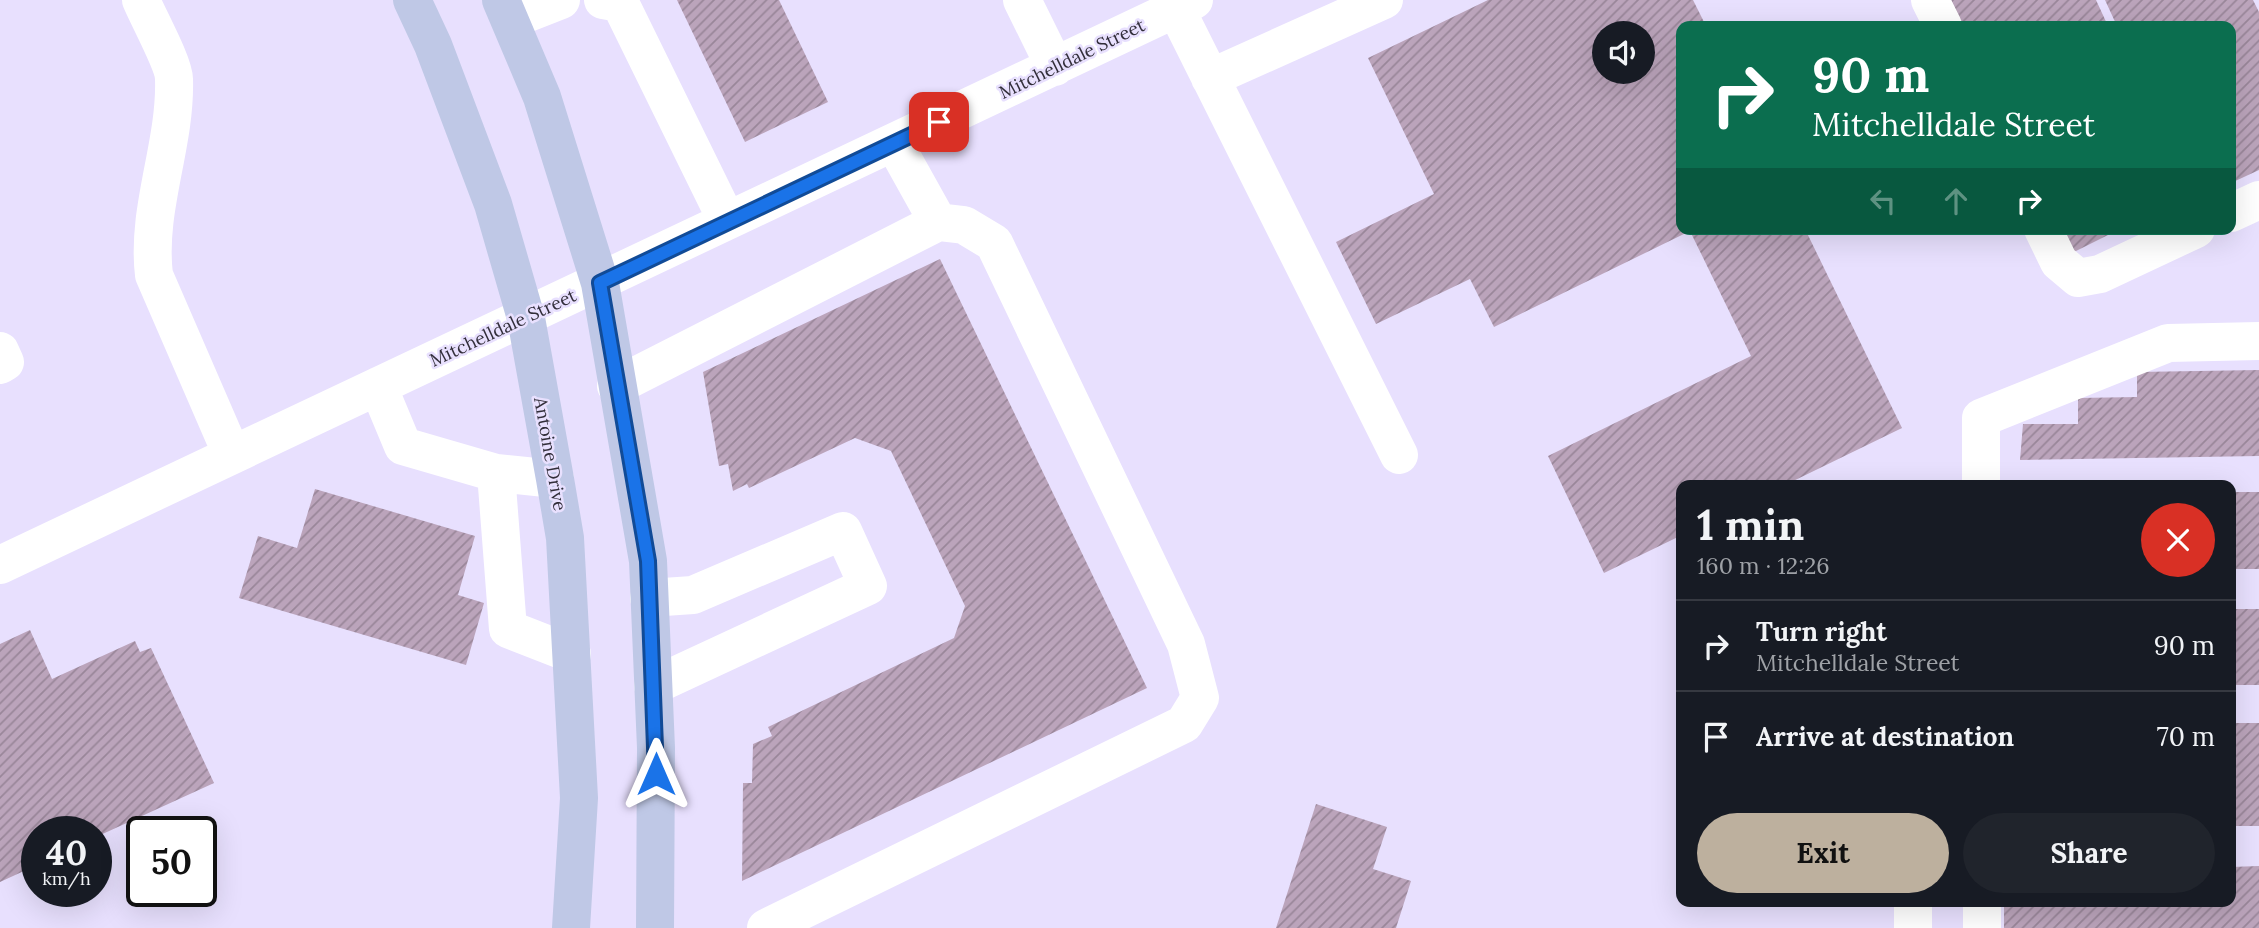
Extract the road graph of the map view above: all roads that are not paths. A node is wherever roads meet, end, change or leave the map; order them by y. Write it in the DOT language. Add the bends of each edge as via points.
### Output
graph roads {
  1 [pos="141,0"];
  2 [pos="412,0"];
  3 [pos="561,0"];
  4 [pos="1022,0"];
  5 [pos="1384,0"];
  6 [pos="1930,0"];
  7 [pos="614,1"];
  8 [pos="1185,4"];
  9 [pos="505,10"];
  10 [pos="1940,21"];
  11 [pos="1055,67"];
  12 [pos="1210,78"];
  13 [pos="894,143"];
  14 [pos="2259,200"];
  15 [pos="2236,211"];
  16 [pos="727,221"];
  17 [pos="938,222"];
  18 [pos="2046,235"];
  19 [pos="2183,235"];
  20 [pos="600,283"];
  21 [pos="526,318"];
  22 [pos="2259,341"];
  23 [pos="0,351"];
  24 [pos="0,365"];
  25 [pos="378,386"];
  26 [pos="616,386"];
  27 [pos="1399,454"];
  28 [pos="232,455"];
  29 [pos="496,473"];
  30 [pos="555,479"];
  31 [pos="1981,480"];
  32 [pos="0,565"];
  33 [pos="649,598"];
  34 [pos="572,653"];
  35 [pos="653,686"];
  36 [pos="1913,907"];
  37 [pos="1982,907"];
  38 [pos="570,928"];
  39 [pos="655,928"];
  40 [pos="766,928"];
  41 [pos="1913,928"];
  42 [pos="1982,928"];
  1 -- 28 [label="street" via="175,76 151,244 154,275"];
  2 -- 21 [label="main road, Antoine Drive" via="493,204"];
  3 -- 9 [label="street"];
  4 -- 11 [label="street"];
  5 -- 12 [label="street"];
  6 -- 10 [label="street"];
  7 -- 16 [label="street"];
  8 -- 11 [label="street, Mitchelldale Street"];
  8 -- 12 [label="street"];
  9 -- 20 [label="main road" via="541,97"];
  11 -- 13 [label="street, Mitchelldale Street"];
  12 -- 27 [label="street"];
  13 -- 16 [label="street, Mitchelldale Street"];
  13 -- 17 [label="street"];
  14 -- 15 [label="street"];
  16 -- 20 [label="street, Mitchelldale Street"];
  17 -- 26 [label="street"];
  17 -- 40 [label="street" via="964,225 994,243 1186,644 1200,698 1184,724"];
  18 -- 19 [label="street" via="2059,262 2078,278 2100,274"];
  20 -- 21 [label="street, Mitchelldale Street"];
  20 -- 26 [label="main road"];
  21 -- 25 [label="street, Mitchelldale Street"];
  21 -- 30 [label="main road, Antoine Drive"];
  22 -- 31 [label="street" via="2168,343 1981,418"];
  23 -- 24 [label="street" via="5,362"];
  25 -- 28 [label="street, Mitchelldale Street"];
  25 -- 29 [label="street" via="403,446"];
  26 -- 33 [label="main road" via="648,561"];
  28 -- 32 [label="street, Mitchelldale Street"];
  29 -- 30 [label="street"];
  29 -- 34 [label="street" via="508,629"];
  30 -- 34 [label="main road, Antoine Drive" via="565,538"];
  33 -- 35 [label="main road"];
  33 -- 35 [label="street" via="693,595 843,531 868,586"];
  34 -- 38 [label="main road, Antoine Drive" via="579,798"];
  35 -- 39 [label="main road"];
  36 -- 41 [label="street"];
  37 -- 42 [label="street"];
}
